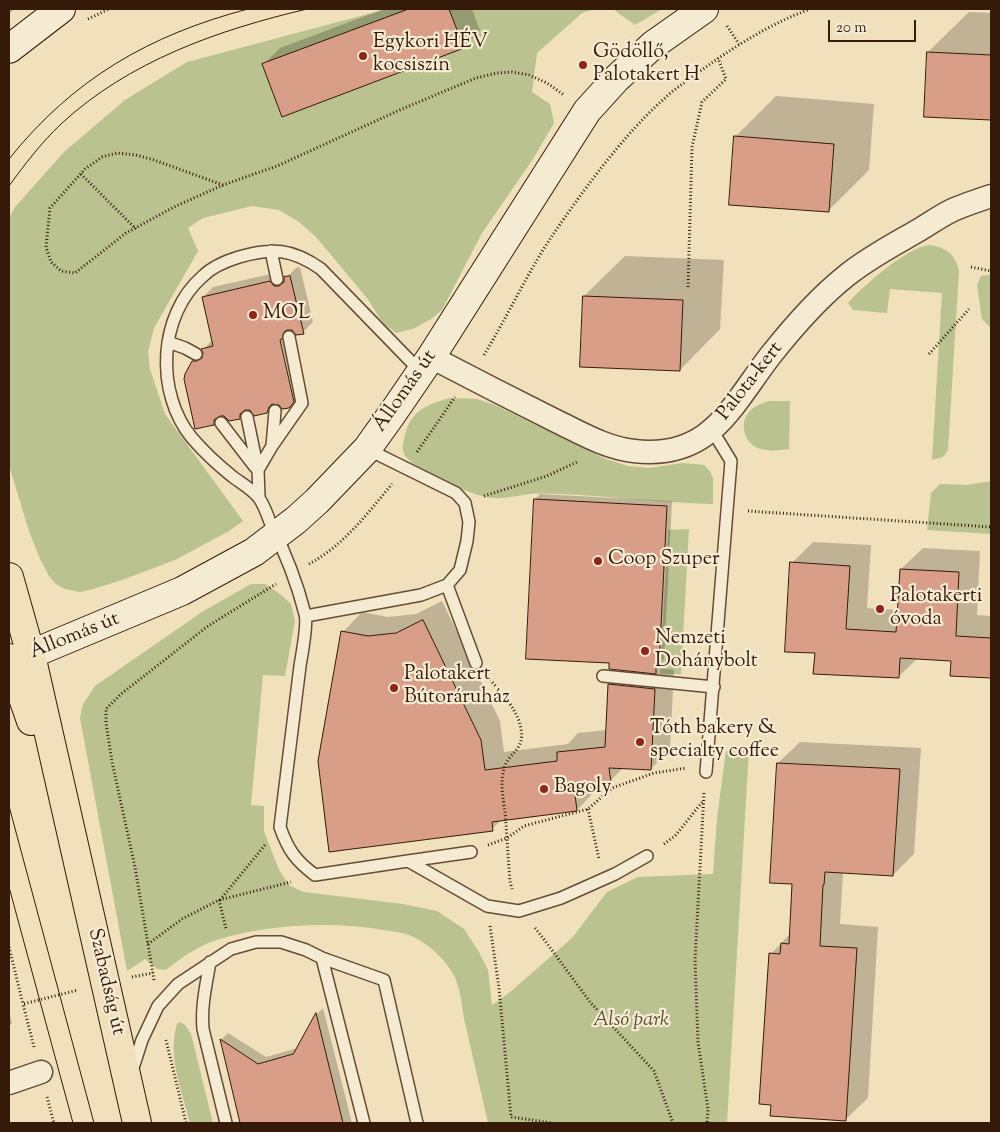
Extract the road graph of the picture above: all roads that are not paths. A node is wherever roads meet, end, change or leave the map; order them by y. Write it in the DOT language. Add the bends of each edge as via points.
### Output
graph roads {
  1 [pos="62,9"];
  2 [pos="704,9"];
  3 [pos="9,49"];
  4 [pos="991,196"];
  5 [pos="270,251"];
  6 [pos="277,279"];
  7 [pos="287,340"];
  8 [pos="168,342"];
  9 [pos="196,354"];
  10 [pos="426,364"];
  11 [pos="275,411"];
  12 [pos="247,417"];
  13 [pos="221,423"];
  14 [pos="712,430"];
  15 [pos="272,446"];
  16 [pos="367,449"];
  17 [pos="258,470"];
  18 [pos="259,497"];
  19 [pos="277,535"];
  20 [pos="9,577"];
  21 [pos="447,585"];
  22 [pos="306,616"];
  23 [pos="17,659"];
  24 [pos="476,663"];
  25 [pos="603,676"];
  26 [pos="714,687"];
  27 [pos="707,768"];
  28 [pos="472,852"];
  29 [pos="646,856"];
  30 [pos="408,862"];
  31 [pos="322,958"];
  32 [pos="210,962"];
  33 [pos="40,1072"];
  34 [pos="9,1082"];
  35 [pos="128,1082"];
  36 [pos="137,1123"];
  37 [pos="226,1123"];
  38 [pos="364,1123"];
  39 [pos="417,1123"];
  1 -- 3 [label="main road"];
  2 -- 10 [label="main road, Állomás út" via="653,45 587,111"];
  4 -- 14 [label="street, Palota-kert" via="955,209 846,276 808,310 724,420"];
  5 -- 6 [label="lane"];
  5 -- 8 [label="lane" via="220,264 202,276 188,293 174,320"];
  5 -- 10 [label="lane" via="296,254 321,269"];
  7 -- 15 [label="lane" via="302,403"];
  8 -- 9 [label="lane"];
  8 -- 18 [label="lane" via="166,363 175,410 191,436 216,463"];
  10 -- 14 [label="street, Palota-kert" via="510,398 601,442 632,451 660,451 687,445"];
  10 -- 16 [label="main road, Állomás út"];
  11 -- 15 [label="lane"];
  12 -- 17 [label="lane"];
  13 -- 17 [label="lane"];
  14 -- 26 [label="lane" via="731,461"];
  15 -- 17 [label="lane"];
  16 -- 19 [label="main road, Állomás út" via="317,501"];
  16 -- 21 [label="lane" via="456,493 465,504 469,522 467,541 460,570"];
  17 -- 18 [label="lane"];
  18 -- 19 [label="lane"];
  19 -- 22 [label="lane"];
  19 -- 23 [label="main road, Állomás út" via="254,552 182,591"];
  20 -- 23 [label="main road, Szabadság út"];
  21 -- 22 [label="lane" via="422,595"];
  21 -- 24 [label="lane"];
  22 -- 30 [label="lane" via="280,827 286,845 300,864 316,875"];
  23 -- 35 [label="main road, Szabadság út" via="73,840"];
  25 -- 26 [label="lane"];
  26 -- 27 [label="lane"];
  28 -- 30 [label="lane"];
  29 -- 30 [label="lane" via="561,898 519,911 487,906"];
  31 -- 32 [label="lane" via="281,942 256,942 231,949"];
  31 -- 38 [label="lane"];
  31 -- 39 [label="lane" via="384,980"];
  32 -- 35 [label="lane" via="178,984 158,1006"];
  32 -- 37 [label="lane" via="204,995 203,1029"];
  33 -- 34 [label="street"];
  35 -- 36 [label="main road, Szabadság út"];
}
